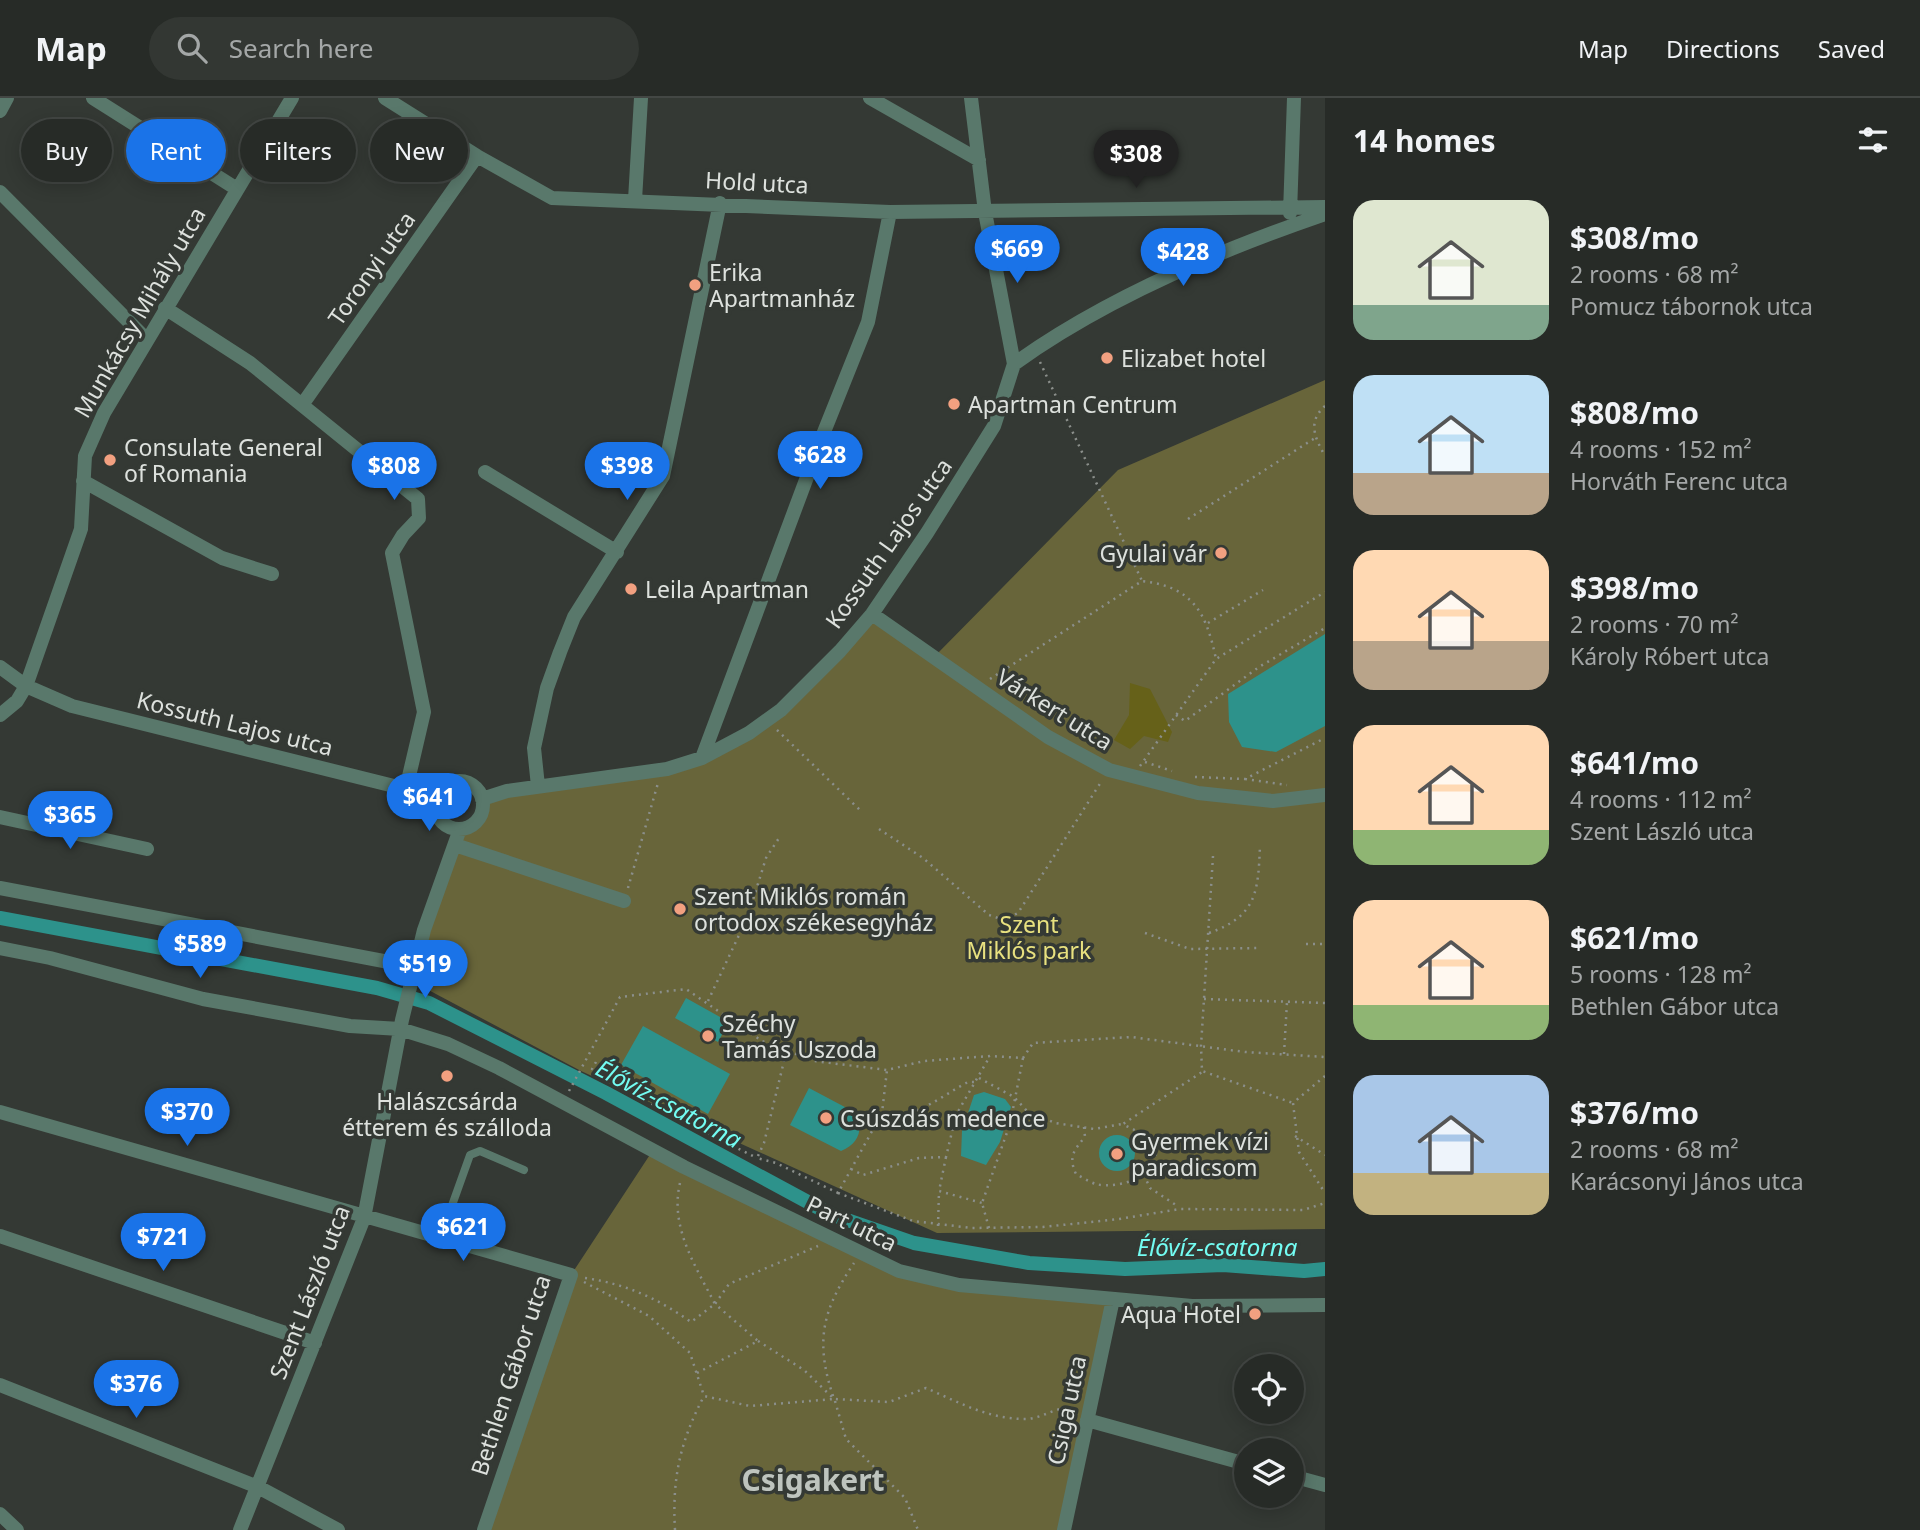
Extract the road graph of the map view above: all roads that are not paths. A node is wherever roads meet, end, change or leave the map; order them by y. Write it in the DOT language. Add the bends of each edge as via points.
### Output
graph roads {
  1 [pos="7,98"];
  2 [pos="93,98"];
  3 [pos="292,98"];
  4 [pos="385,98"];
  5 [pos="641,98"];
  6 [pos="870,98"];
  7 [pos="971,98"];
  8 [pos="1294,98"];
  9 [pos="0,111"];
  10 [pos="477,156"];
  11 [pos="979,160"];
  12 [pos="237,189"];
  13 [pos="0,192"];
  14 [pos="635,200"];
  15 [pos="720,203"];
  16 [pos="1289,206"];
  17 [pos="1325,207"];
  18 [pos="890,212"];
  19 [pos="985,212"];
  20 [pos="1325,214"];
  21 [pos="1292,225"];
  22 [pos="165,309"];
  23 [pos="146,339"];
  24 [pos="1014,364"];
  25 [pos="302,405"];
  26 [pos="485,472"];
  27 [pos="83,481"];
  28 [pos="617,552"];
  29 [pos="272,574"];
  30 [pos="872,614"];
  31 [pos="0,667"];
  32 [pos="26,686"];
  33 [pos="0,715"];
  34 [pos="702,758"];
  35 [pos="538,786"];
  36 [pos="407,789"];
  37 [pos="1325,795"];
  38 [pos="482,799"];
  39 [pos="435,802"];
  40 [pos="0,817"];
  41 [pos="460,829"];
  42 [pos="455,845"];
  43 [pos="147,849"];
  44 [pos="0,888"];
  45 [pos="624,901"];
  46 [pos="0,948"];
  47 [pos="414,969"];
  48 [pos="401,1024"];
  49 [pos="0,1112"];
  50 [pos="524,1170"];
  51 [pos="364,1217"];
  52 [pos="0,1236"];
  53 [pos="440,1239"];
  54 [pos="1113,1299"];
  55 [pos="1325,1305"];
  56 [pos="315,1343"];
  57 [pos="0,1385"];
  58 [pos="1088,1416"];
  59 [pos="1234,1460"];
  60 [pos="1304,1479"];
  61 [pos="1325,1485"];
  62 [pos="258,1487"];
  63 [pos="0,1514"];
  64 [pos="16,1530"];
  65 [pos="240,1530"];
  66 [pos="338,1530"];
  67 [pos="484,1530"];
  68 [pos="1064,1530"];
  1 -- 9 [label="street"];
  2 -- 12 [label="street"];
  3 -- 12 [label="street, Munkácsy Mihály utca"];
  4 -- 10 [label="street, Hold utca"];
  5 -- 14 [label="street"];
  6 -- 11 [label="street"];
  7 -- 11 [label="street"];
  8 -- 16 [label="street"];
  10 -- 14 [label="street, Hold utca" via="552,198"];
  10 -- 25 [label="street, Toronyi utca"];
  11 -- 19 [label="street"];
  12 -- 22 [label="street, Munkácsy Mihály utca"];
  13 -- 23 [label="street"];
  14 -- 15 [label="street, Hold utca"];
  15 -- 18 [label="street, Hold utca"];
  15 -- 28 [label="street" via="663,476"];
  16 -- 17 [label="street, Hold utca"];
  16 -- 19 [label="street, Hold utca"];
  16 -- 21 [label="street"];
  18 -- 19 [label="street, Hold utca"];
  18 -- 34 [label="street" via="869,322"];
  19 -- 24 [label="street"];
  20 -- 21 [label="street"];
  21 -- 24 [label="street" via="1165,277"];
  22 -- 23 [label="street, Munkácsy Mihály utca"];
  22 -- 25 [label="street" via="250,363"];
  23 -- 27 [label="street, Munkácsy Mihály utca" via="85,456"];
  24 -- 30 [label="street, Kossuth Lajos utca" via="994,426"];
  25 -- 36 [label="street" via="418,499 419,518 392,552 424,712"];
  26 -- 28 [label="street"];
  27 -- 29 [label="street" via="222,558"];
  27 -- 32 [label="street, Munkácsy Mihály utca" via="81,530"];
  28 -- 35 [label="street" via="574,617 547,688 534,748"];
  30 -- 34 [label="street, Kossuth Lajos utca" via="816,677 767,720"];
  30 -- 37 [label="street, Várkert utca" via="1048,737 1109,770 1198,793 1273,801"];
  31 -- 32 [label="street, Kossuth Lajos utca"];
  32 -- 33 [label="street"];
  32 -- 36 [label="street, Kossuth Lajos utca" via="72,706"];
  34 -- 35 [label="street, Kossuth Lajos utca" via="663,769"];
  35 -- 38 [label="street, Kossuth Lajos utca"];
  36 -- 39 [label="street, Kossuth Lajos utca"];
  38 -- 39 [label="street" via="473,785 457,781 442,787"];
  38 -- 41 [label="street" via="481,815"];
  39 -- 41 [label="street" via="444,824"];
  40 -- 43 [label="street"];
  41 -- 42 [label="street"];
  42 -- 45 [label="street"];
  42 -- 47 [label="street"];
  44 -- 47 [label="street"];
  46 -- 48 [label="street, Part utca" via="203,999 350,1026"];
  47 -- 48 [label="street, Szent László utca"];
  48 -- 51 [label="street, Szent László utca"];
  48 -- 54 [label="street, Part utca" via="499,1068 644,1148 898,1270 959,1285"];
  49 -- 51 [label="street, Bethlen Gábor utca"];
  50 -- 53 [label="lane" via="480,1151 470,1155"];
  51 -- 53 [label="street, Bethlen Gábor utca"];
  51 -- 56 [label="street, Szent László utca"];
  52 -- 56 [label="street"];
  53 -- 67 [label="street, Bethlen Gábor utca" via="571,1276"];
  54 -- 55 [label="street, Part utca" via="1192,1306"];
  54 -- 58 [label="street, Csiga utca"];
  56 -- 62 [label="street, Szent László utca"];
  57 -- 62 [label="street"];
  58 -- 59 [label="street"];
  58 -- 68 [label="street, Csiga utca"];
  60 -- 61 [label="street"];
  62 -- 65 [label="street, Szent László utca"];
  62 -- 66 [label="street"];
  63 -- 64 [label="street"];
}
